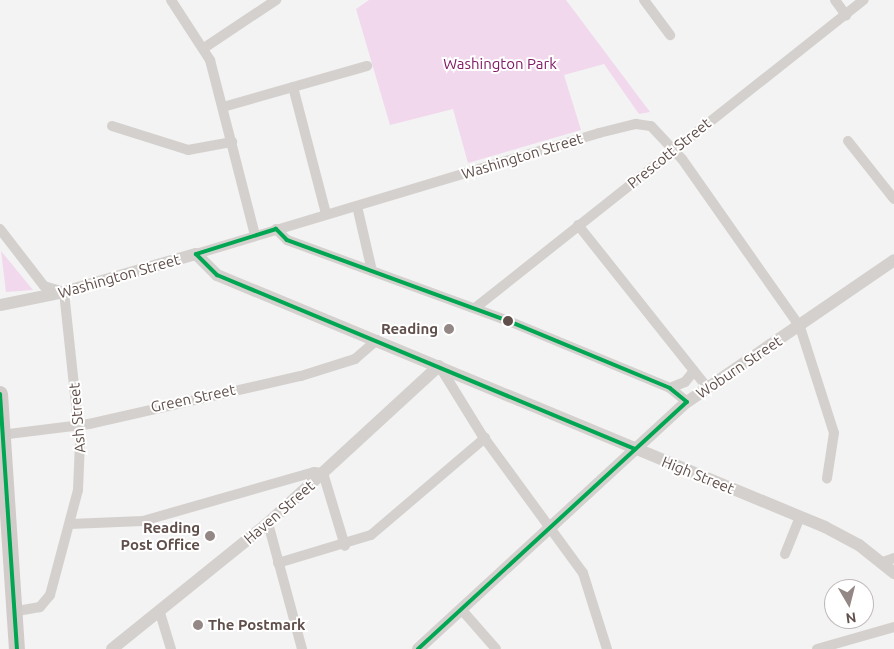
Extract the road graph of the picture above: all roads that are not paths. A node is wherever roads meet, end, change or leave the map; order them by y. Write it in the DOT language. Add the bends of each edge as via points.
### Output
graph roads {
  1 [pos="171,0"];
  2 [pos="276,0"];
  3 [pos="644,0"];
  4 [pos="835,0"];
  5 [pos="864,0"];
  6 [pos="846,15"];
  7 [pos="670,35"];
  8 [pos="204,48"];
  9 [pos="367,66"];
  10 [pos="293,87"];
  11 [pos="223,107"];
  12 [pos="112,126"];
  13 [pos="848,141"];
  14 [pos="232,142"];
  15 [pos="674,150"];
  16 [pos="894,199"];
  17 [pos="357,206"];
  18 [pos="326,214"];
  19 [pos="578,225"];
  20 [pos="0,229"];
  21 [pos="276,229"];
  22 [pos="255,235"];
  23 [pos="196,254"];
  24 [pos="894,260"];
  25 [pos="372,271"];
  26 [pos="64,292"];
  27 [pos="0,305"];
  28 [pos="475,308"];
  29 [pos="800,327"];
  30 [pos="377,340"];
  31 [pos="439,366"];
  32 [pos="694,371"];
  33 [pos="707,387"];
  34 [pos="670,388"];
  35 [pos="0,394"];
  36 [pos="687,402"];
  37 [pos="79,426"];
  38 [pos="2,434"];
  39 [pos="485,438"];
  40 [pos="635,449"];
  41 [pos="324,473"];
  42 [pos="827,478"];
  43 [pos="800,517"];
  44 [pos="268,523"];
  45 [pos="70,524"];
  46 [pos="548,527"];
  47 [pos="5,529"];
  48 [pos="345,546"];
  49 [pos="785,554"];
  50 [pos="888,560"];
  51 [pos="278,563"];
  52 [pos="894,573"];
  53 [pos="461,609"];
  54 [pos="16,611"];
  55 [pos="160,614"];
  56 [pos="894,627"];
  57 [pos="17,649"];
  58 [pos="112,649"];
  59 [pos="171,649"];
  60 [pos="302,649"];
  61 [pos="418,649"];
  62 [pos="496,649"];
  63 [pos="607,649"];
  64 [pos="817,649"];
  1 -- 8 [label="street"];
  2 -- 8 [label="street"];
  3 -- 7 [label="street"];
  4 -- 6 [label="street"];
  5 -- 6 [label="street, Prescott Street"];
  6 -- 15 [label="street, Prescott Street"];
  8 -- 11 [label="street"];
  9 -- 10 [label="street"];
  10 -- 11 [label="street"];
  10 -- 18 [label="street"];
  11 -- 14 [label="street"];
  12 -- 14 [label="street" via="183,149"];
  13 -- 16 [label="street"];
  14 -- 22 [label="street"];
  15 -- 17 [label="street, Washington Street" via="656,128 633,124"];
  15 -- 19 [label="street, Prescott Street"];
  15 -- 29 [label="street, Washington Street"];
  17 -- 18 [label="street, Washington Street"];
  17 -- 25 [label="street"];
  18 -- 21 [label="street, Washington Street"];
  19 -- 28 [label="street, Prescott Street"];
  19 -- 32 [label="street"];
  20 -- 26 [label="street" via="44,286"];
  21 -- 22 [label="street, Washington Street"];
  21 -- 25 [label="street" via="285,240"];
  22 -- 23 [label="street, Washington Street"];
  23 -- 26 [label="street, Washington Street"];
  23 -- 30 [label="street, High Street" via="214,273"];
  24 -- 29 [label="street, Woburn Street"];
  25 -- 28 [label="street"];
  26 -- 27 [label="street, Washington Street"];
  26 -- 37 [label="street, Ash Street"];
  28 -- 34 [label="street"];
  29 -- 33 [label="street, Woburn Street"];
  29 -- 42 [label="street, Washington Street" via="834,433"];
  30 -- 31 [label="street, High Street"];
  30 -- 37 [label="street, Green Street" via="364,354 323,370"];
  31 -- 39 [label="street"];
  31 -- 40 [label="street, High Street"];
  31 -- 41 [label="street, Haven Street"];
  32 -- 33 [label="street"];
  32 -- 34 [label="street" via="685,382"];
  33 -- 36 [label="street, Woburn Street"];
  34 -- 36 [label="street"];
  35 -- 38 [label="main road"];
  36 -- 40 [label="street, Woburn Street"];
  37 -- 38 [label="street, Green Street"];
  37 -- 45 [label="street, Ash Street" via="81,473"];
  38 -- 47 [label="main road"];
  39 -- 46 [label="street"];
  39 -- 48 [label="street" via="382,527"];
  40 -- 43 [label="street, High Street"];
  40 -- 46 [label="street, Woburn Street"];
  41 -- 44 [label="street, Haven Street"];
  41 -- 45 [label="street" via="291,476 143,521"];
  41 -- 48 [label="street"];
  43 -- 49 [label="street"];
  43 -- 50 [label="street, High Street"];
  44 -- 51 [label="street"];
  44 -- 55 [label="street, Haven Street"];
  45 -- 54 [label="street, Ash Street" via="49,598 40,607"];
  46 -- 53 [label="street, Woburn Street"];
  46 -- 63 [label="street" via="586,579"];
  47 -- 54 [label="main road"];
  48 -- 51 [label="street"];
  50 -- 52 [label="street, High Street"];
  51 -- 60 [label="street"];
  53 -- 61 [label="street, Woburn Street"];
  53 -- 62 [label="street"];
  54 -- 57 [label="main road"];
  55 -- 58 [label="street, Haven Street"];
  55 -- 59 [label="street"];
  56 -- 64 [label="street"];
}
